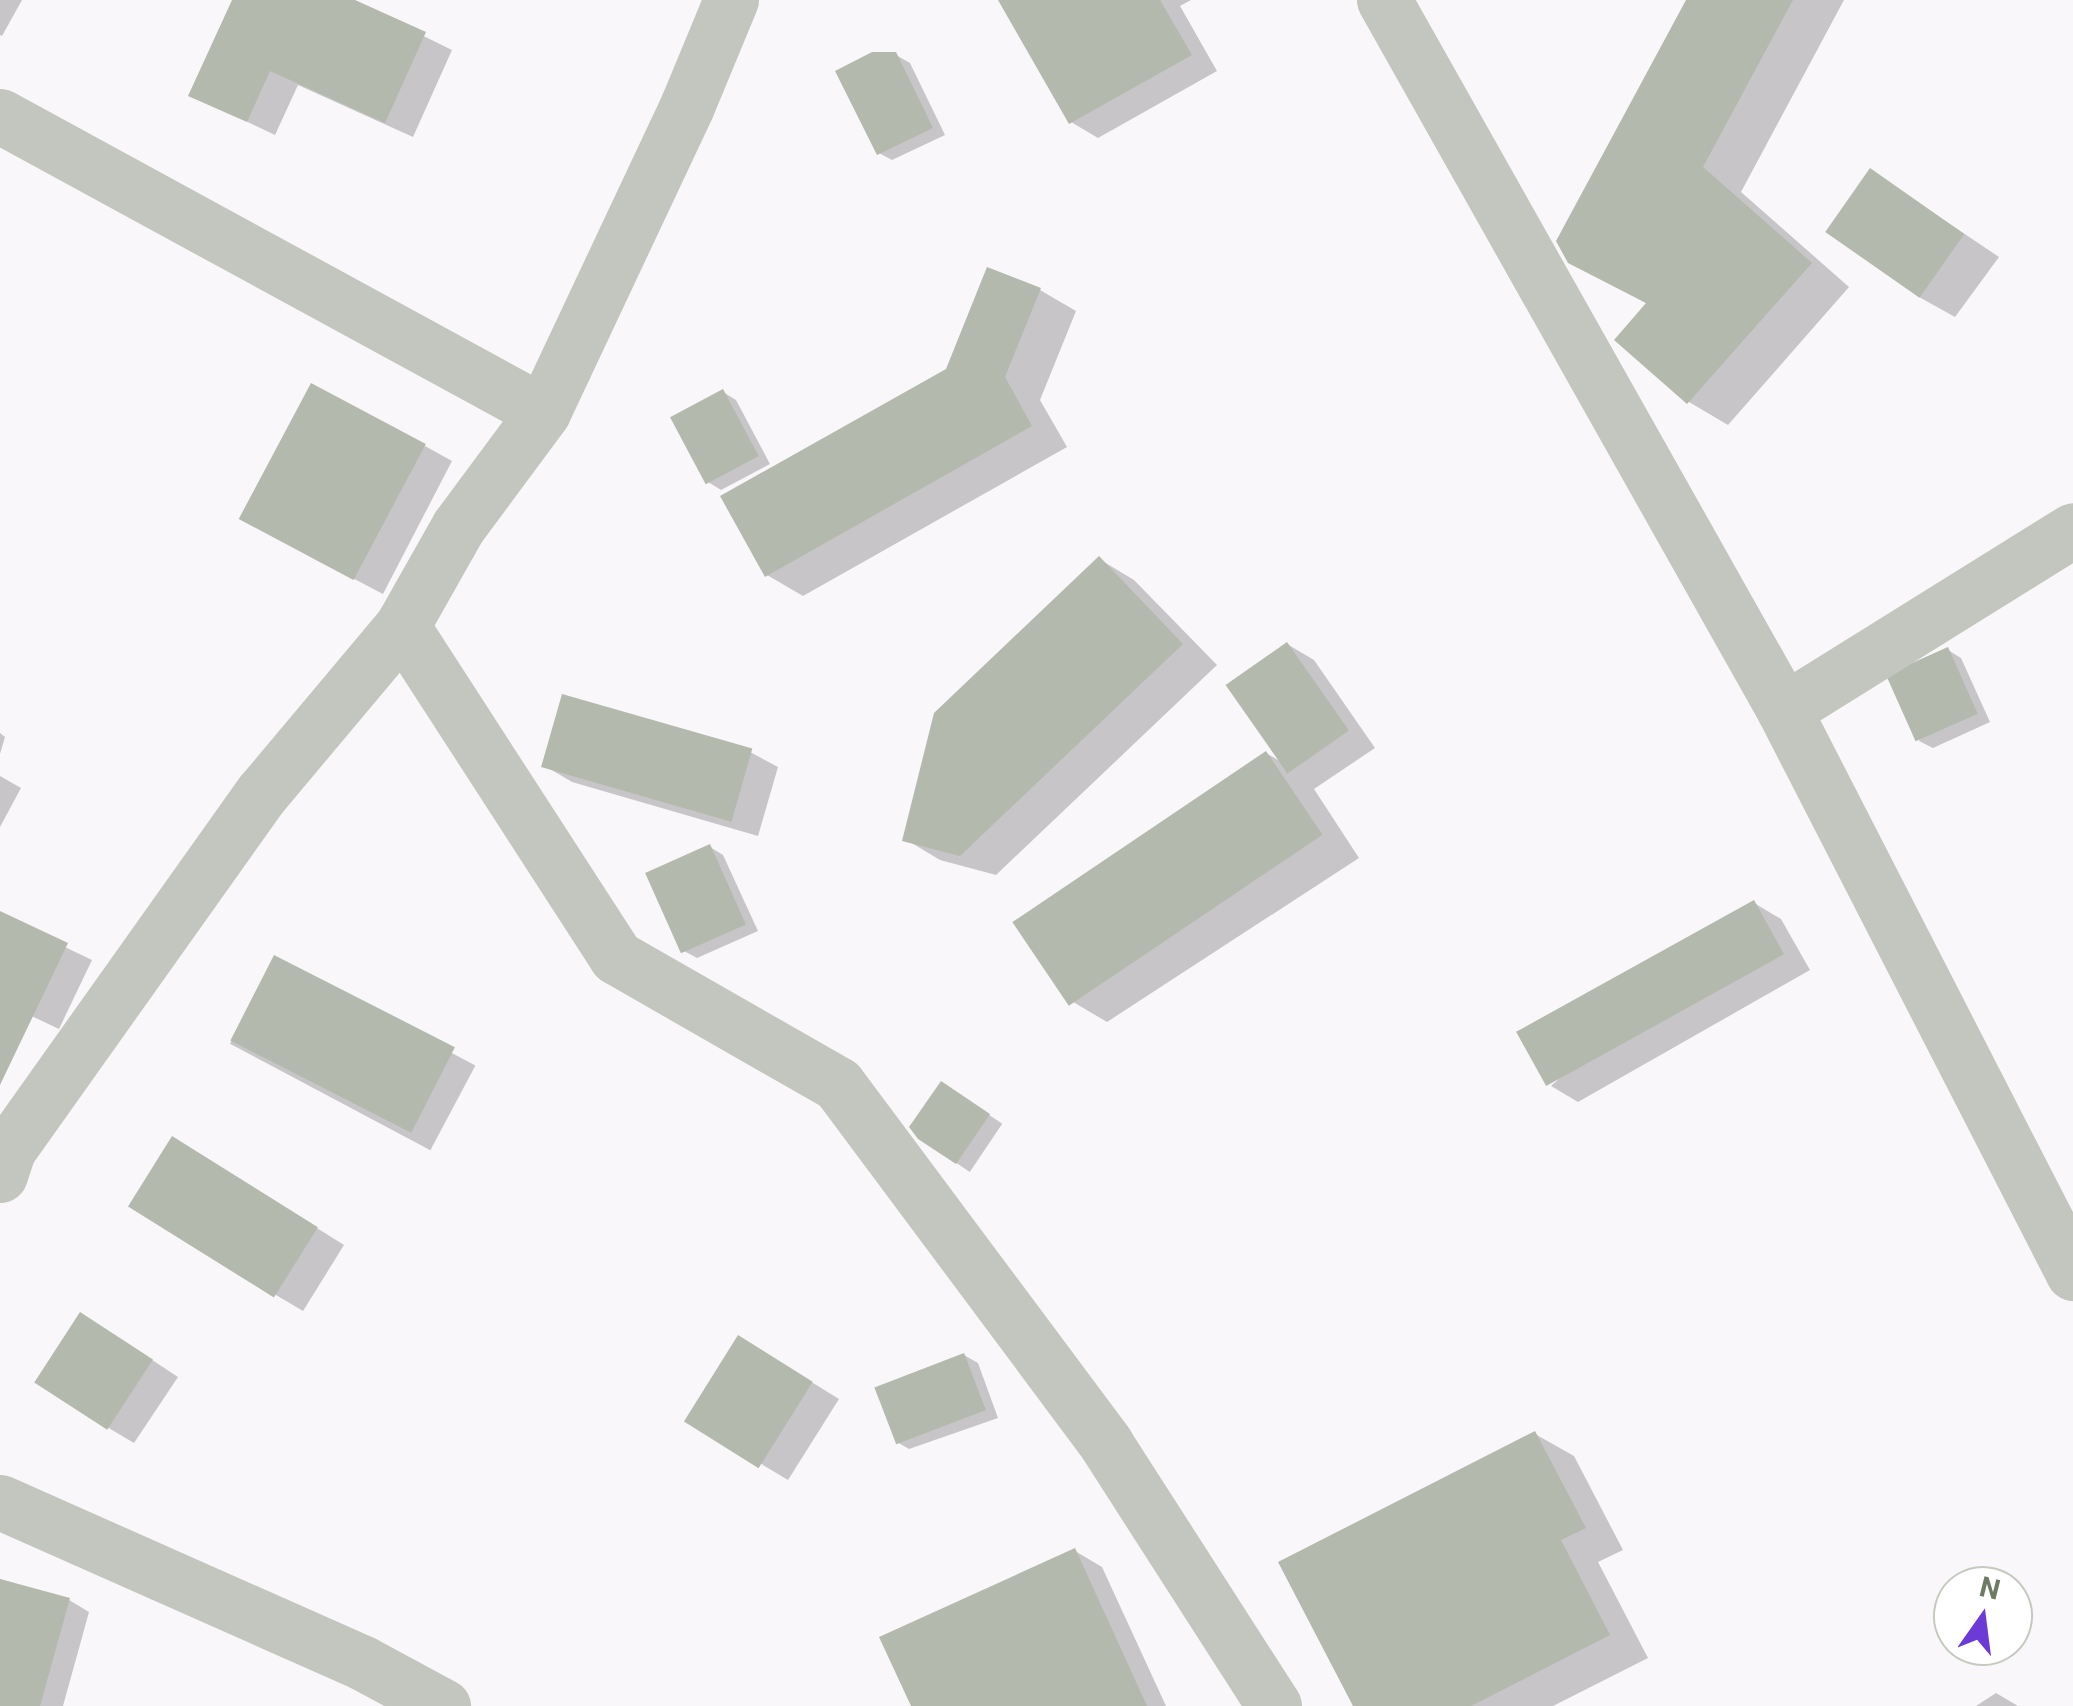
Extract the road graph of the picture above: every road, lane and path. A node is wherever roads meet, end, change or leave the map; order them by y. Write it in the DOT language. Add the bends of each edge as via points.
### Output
graph roads {
  1 [pos="731,0"];
  2 [pos="1384,0"];
  3 [pos="0,116"];
  4 [pos="543,412"];
  5 [pos="2073,530"];
  6 [pos="402,626"];
  7 [pos="1784,710"];
  8 [pos="3,1157"];
  9 [pos="2073,1272"];
  10 [pos="0,1502"];
  11 [pos="443,1706"];
  12 [pos="1274,1706"];
  1 -- 4 [label="street"];
  2 -- 7 [label="street"];
  3 -- 4 [label="street"];
  4 -- 6 [label="street" via="458,527"];
  5 -- 7 [label="street"];
  6 -- 8 [label="street" via="262,792"];
  6 -- 12 [label="street" via="616,957 838,1084 1106,1444"];
  7 -- 9 [label="street"];
  10 -- 11 [label="street" via="363,1663"];
}
